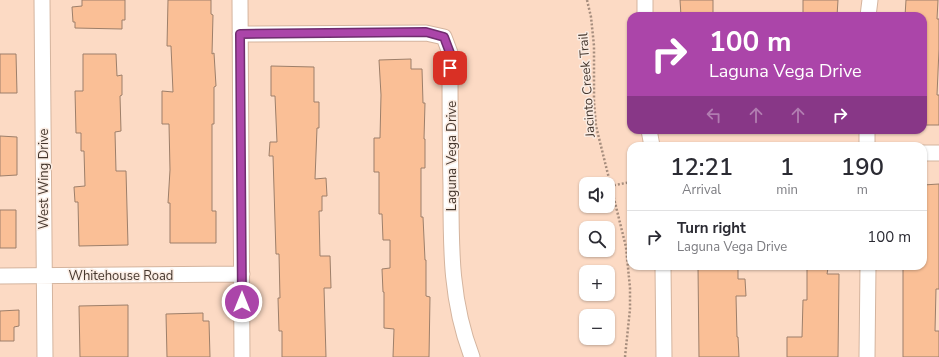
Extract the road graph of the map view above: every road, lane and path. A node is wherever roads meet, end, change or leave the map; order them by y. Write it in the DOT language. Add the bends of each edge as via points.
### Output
graph roads {
  1 [pos="42,0"];
  2 [pos="240,0"];
  3 [pos="587,0"];
  4 [pos="645,0"];
  5 [pos="870,0"];
  6 [pos="645,12"];
  7 [pos="868,12"];
  8 [pos="240,34"];
  9 [pos="939,153"];
  10 [pos="927,154"];
  11 [pos="608,177"];
  12 [pos="627,183"];
  13 [pos="615,185"];
  14 [pos="615,205"];
  15 [pos="627,252"];
  16 [pos="629,270"];
  17 [pos="663,270"];
  18 [pos="868,270"];
  19 [pos="242,274"];
  20 [pos="0,276"];
  21 [pos="44,276"];
  22 [pos="45,357"];
  23 [pos="242,357"];
  24 [pos="472,357"];
  25 [pos="625,357"];
  26 [pos="664,357"];
  27 [pos="867,357"];
  1 -- 21 [label="street, West Wing Drive"];
  2 -- 8 [label="street"];
  3 -- 11 [label="path, Jacinto Creek Trail" via="594,46 596,126"];
  4 -- 6 [label="street"];
  5 -- 7 [label="street"];
  8 -- 19 [label="street"];
  8 -- 24 [label="street, Laguna Vega Drive" via="426,32 444,37 450,53 452,262 456,302"];
  9 -- 10 [label="street"];
  12 -- 13 [label="path"];
  14 -- 15 [label="path, Jacinto Creek Trail"];
  16 -- 25 [label="path, Jacinto Creek Trail" via="630,309"];
  17 -- 26 [label="street"];
  18 -- 27 [label="street"];
  19 -- 21 [label="street, Whitehouse Road"];
  19 -- 23 [label="street"];
  20 -- 21 [label="street, Whitehouse Road"];
  21 -- 22 [label="street, West Wing Drive"];
}
